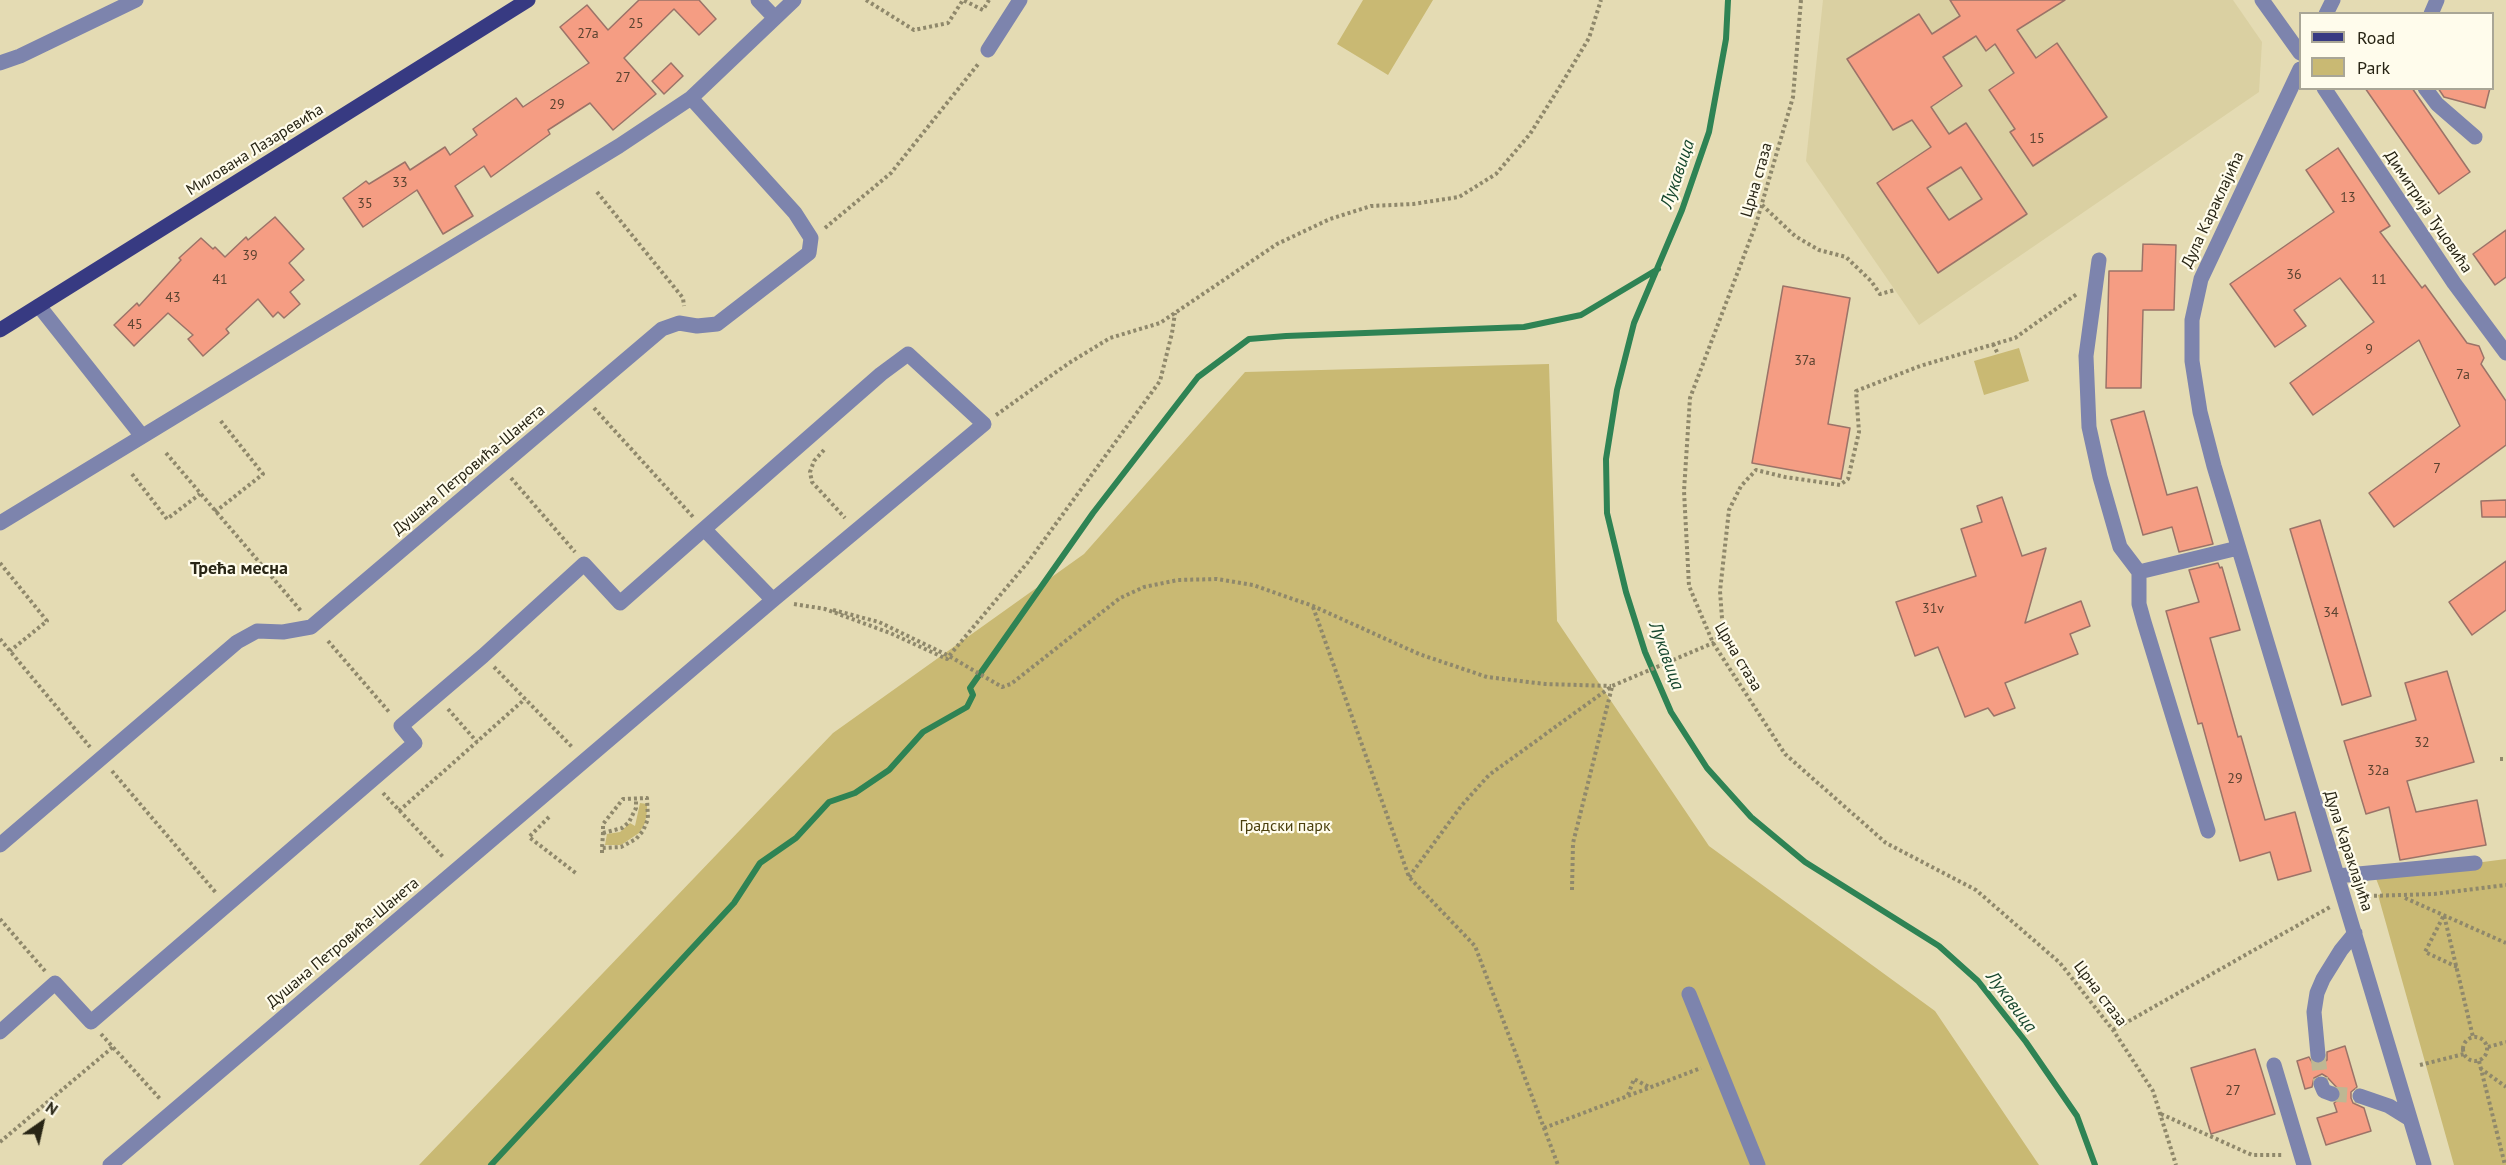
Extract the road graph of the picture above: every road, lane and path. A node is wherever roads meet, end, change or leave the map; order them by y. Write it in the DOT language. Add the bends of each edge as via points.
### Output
graph roads {
  1 [pos="136,0"];
  2 [pos="528,0"];
  3 [pos="758,0"];
  4 [pos="794,0"];
  5 [pos="866,0"];
  6 [pos="989,0"];
  7 [pos="1020,0"];
  8 [pos="1601,0"];
  9 [pos="1801,0"];
  10 [pos="2262,0"];
  11 [pos="775,18"];
  12 [pos="2299,50"];
  13 [pos="988,51"];
  14 [pos="0,63"];
  15 [pos="2299,73"];
  16 [pos="2325,90"];
  17 [pos="2426,90"];
  18 [pos="691,98"];
  19 [pos="2475,137"];
  20 [pos="597,192"];
  21 [pos="1762,205"];
  22 [pos="811,238"];
  23 [pos="2100,260"];
  24 [pos="2096,280"];
  25 [pos="1895,290"];
  26 [pos="39,306"];
  27 [pos="684,306"];
  28 [pos="1175,312"];
  29 [pos="0,330"];
  30 [pos="1993,344"];
  31 [pos="2506,353"];
  32 [pos="1998,354"];
  33 [pos="593,408"];
  34 [pos="220,420"];
  35 [pos="984,424"];
  36 [pos="816,430"];
  37 [pos="142,436"];
  38 [pos="166,453"];
  39 [pos="132,474"];
  40 [pos="511,478"];
  41 [pos="200,494"];
  42 [pos="215,512"];
  43 [pos="0,523"];
  44 [pos="850,523"];
  45 [pos="704,529"];
  46 [pos="2238,548"];
  47 [pos="0,563"];
  48 [pos="584,564"];
  49 [pos="2139,572"];
  50 [pos="773,600"];
  51 [pos="1313,606"];
  52 [pos="301,611"];
  53 [pos="0,639"];
  54 [pos="328,641"];
  55 [pos="1713,643"];
  56 [pos="10,651"];
  57 [pos="483,656"];
  58 [pos="951,657"];
  59 [pos="1612,686"];
  60 [pos="436,695"];
  61 [pos="525,699"];
  62 [pos="401,726"];
  63 [pos="477,742"];
  64 [pos="93,750"];
  65 [pos="578,753"];
  66 [pos="2500,759"];
  67 [pos="2506,759"];
  68 [pos="112,771"];
  69 [pos="371,781"];
  70 [pos="636,799"];
  71 [pos="399,811"];
  72 [pos="553,813"];
  73 [pos="2208,831"];
  74 [pos="603,833"];
  75 [pos="0,845"];
  76 [pos="448,863"];
  77 [pos="2475,863"];
  78 [pos="578,874"];
  79 [pos="2337,876"];
  80 [pos="1409,877"];
  81 [pos="2506,885"];
  82 [pos="1572,890"];
  83 [pos="2368,896"];
  84 [pos="2402,897"];
  85 [pos="228,905"];
  86 [pos="2331,906"];
  87 [pos="2444,915"];
  88 [pos="0,919"];
  89 [pos="2355,933"];
  90 [pos="2506,943"];
  91 [pos="2457,967"];
  92 [pos="55,982"];
  93 [pos="1689,994"];
  94 [pos="2113,1030"];
  95 [pos="0,1032"];
  96 [pos="2473,1037"];
  97 [pos="2506,1041"];
  98 [pos="2488,1047"];
  99 [pos="2318,1054"];
  100 [pos="2464,1054"];
  101 [pos="2479,1060"];
  102 [pos="1716,1062"];
  103 [pos="2274,1065"];
  104 [pos="2420,1065"];
  105 [pos="2480,1068"];
  106 [pos="2506,1087"];
  107 [pos="1650,1088"];
  108 [pos="1628,1096"];
  109 [pos="2360,1096"];
  110 [pos="166,1105"];
  111 [pos="2160,1114"];
  112 [pos="2410,1119"];
  113 [pos="1544,1128"];
  114 [pos="0,1142"];
  115 [pos="2302,1160"];
  116 [pos="110,1165"];
  117 [pos="1558,1165"];
  118 [pos="1758,1165"];
  119 [pos="2176,1165"];
  120 [pos="2424,1165"];
  121 [pos="2505,1165"];
  1 -- 14 [label="street"];
  2 -- 26 [label="main road, Милована Лазаревића"];
  3 -- 11 [label="street"];
  4 -- 11 [label="street"];
  5 -- 6 [label="path" via="914,30 948,23 963,0 983,10"];
  7 -- 13 [label="street"];
  8 -- 28 [label="path" via="1589,38 1559,88 1530,134 1496,174 1460,197 1371,206 1330,219 1277,244"];
  9 -- 21 [label="path, Црна стаза" via="1793,97"];
  10 -- 12 [label="street"];
  11 -- 18 [label="street"];
  13 -- 22 [label="path" via="891,172"];
  15 -- 46 [label="street, Дула Караклајића" via="2210,255 2192,320 2192,361 2200,412"];
  16 -- 31 [label="street, Димитрија Туцовића" via="2454,283"];
  17 -- 19 [label="street"];
  18 -- 22 [label="street" via="795,213"];
  18 -- 37 [label="street" via="580,170"];
  20 -- 27 [label="path" via="683,298"];
  21 -- 25 [label="path" via="1795,236 1819,250 1846,257 1881,294"];
  21 -- 55 [label="path, Црна стаза" via="1690,398 1684,491 1689,586"];
  22 -- 75 [label="street, Душана Петровића-Шанета" via="809,253 717,324 679,323 662,328 311,627 257,632 237,642"];
  23 -- 24 [label="street"];
  24 -- 30 [label="path" via="2015,338"];
  24 -- 49 [label="street" via="2086,356 2089,427 2120,547"];
  26 -- 29 [label="main road, Милована Лазаревића"];
  26 -- 37 [label="street"];
  28 -- 35 [label="path" via="1160,323 1110,338"];
  28 -- 58 [label="path" via="1160,381 1028,562"];
  30 -- 32 [label="path"];
  30 -- 55 [label="path" via="1920,366 1856,392 1859,432 1848,479 1840,486 1756,470 1729,510 1720,591 1723,632"];
  33 -- 45 [label="path"];
  34 -- 42 [label="path" via="263,474"];
  35 -- 36 [label="street" via="908,354"];
  35 -- 50 [label="street, Душана Петровића-Шанета"];
  36 -- 44 [label="path" via="829,446 814,461 812,482"];
  36 -- 45 [label="street"];
  37 -- 43 [label="street"];
  38 -- 41 [label="path"];
  39 -- 41 [label="path" via="167,519"];
  40 -- 48 [label="path"];
  41 -- 42 [label="path"];
  42 -- 52 [label="path"];
  45 -- 48 [label="street" via="620,603"];
  45 -- 50 [label="street"];
  46 -- 49 [label="street"];
  46 -- 79 [label="street, Дула Караклајића"];
  47 -- 56 [label="path" via="47,621"];
  48 -- 57 [label="street"];
  49 -- 73 [label="street" via="2139,604"];
  50 -- 58 [label="path" via="825,609 946,659"];
  50 -- 116 [label="street, Душана Петровића-Шанета"];
  51 -- 58 [label="path" via="1253,585 1217,579 1178,580 1144,587 1120,598 1011,684 1002,687"];
  51 -- 59 [label="path" via="1419,654 1487,677"];
  51 -- 80 [label="path"];
  53 -- 56 [label="path"];
  54 -- 62 [label="path"];
  55 -- 59 [label="path"];
  55 -- 94 [label="path, Црна стаза" via="1785,753 1886,843 1976,890 2060,963"];
  56 -- 64 [label="path"];
  57 -- 60 [label="street"];
  57 -- 61 [label="path"];
  59 -- 80 [label="path" via="1489,775"];
  59 -- 82 [label="path" via="1573,843"];
  60 -- 62 [label="street"];
  60 -- 63 [label="path"];
  61 -- 63 [label="path"];
  61 -- 65 [label="path"];
  62 -- 69 [label="street" via="415,743"];
  63 -- 71 [label="path"];
  66 -- 67 [label="path"];
  68 -- 85 [label="path"];
  69 -- 71 [label="path"];
  69 -- 85 [label="street"];
  70 -- 74 [label="path" via="629,822"];
  70 -- 74 [label="path" via="623,799 603,824"];
  70 -- 74 [label="path" via="647,798 649,807 648,819 636,839 602,850"];
  71 -- 76 [label="path"];
  72 -- 78 [label="path" via="529,837"];
  77 -- 79 [label="street"];
  79 -- 89 [label="street, Дула Караклајића"];
  80 -- 113 [label="path" via="1475,946"];
  81 -- 84 [label="path"];
  83 -- 84 [label="path"];
  84 -- 87 [label="path"];
  85 -- 92 [label="street" via="91,1022"];
  86 -- 94 [label="path"];
  87 -- 90 [label="path"];
  87 -- 91 [label="path"];
  87 -- 91 [label="path" via="2425,952"];
  88 -- 92 [label="path"];
  89 -- 99 [label="street" via="2340,950 2317,993 2314,1012"];
  89 -- 112 [label="street, Дула Караклајића"];
  91 -- 96 [label="path"];
  92 -- 95 [label="street"];
  93 -- 102 [label="street"];
  94 -- 111 [label="path, Црна стаза" via="2153,1091"];
  96 -- 98 [label="path" via="2480,1038"];
  96 -- 100 [label="path" via="2467,1040"];
  97 -- 98 [label="path"];
  98 -- 101 [label="path"];
  100 -- 101 [label="path" via="2468,1059"];
  100 -- 104 [label="path"];
  101 -- 105 [label="path"];
  102 -- 107 [label="path"];
  102 -- 118 [label="street"];
  103 -- 115 [label="street"];
  105 -- 106 [label="path"];
  105 -- 121 [label="path"];
  107 -- 108 [label="path"];
  107 -- 108 [label="path" via="1634,1079"];
  108 -- 113 [label="path"];
  109 -- 112 [label="street" via="2389,1106"];
  110 -- 114 [label="path" via="113,1047"];
  111 -- 115 [label="path" via="2252,1155"];
  111 -- 119 [label="path, Црна стаза"];
  112 -- 120 [label="street, Дула Караклајића"];
  113 -- 117 [label="path"];
}
